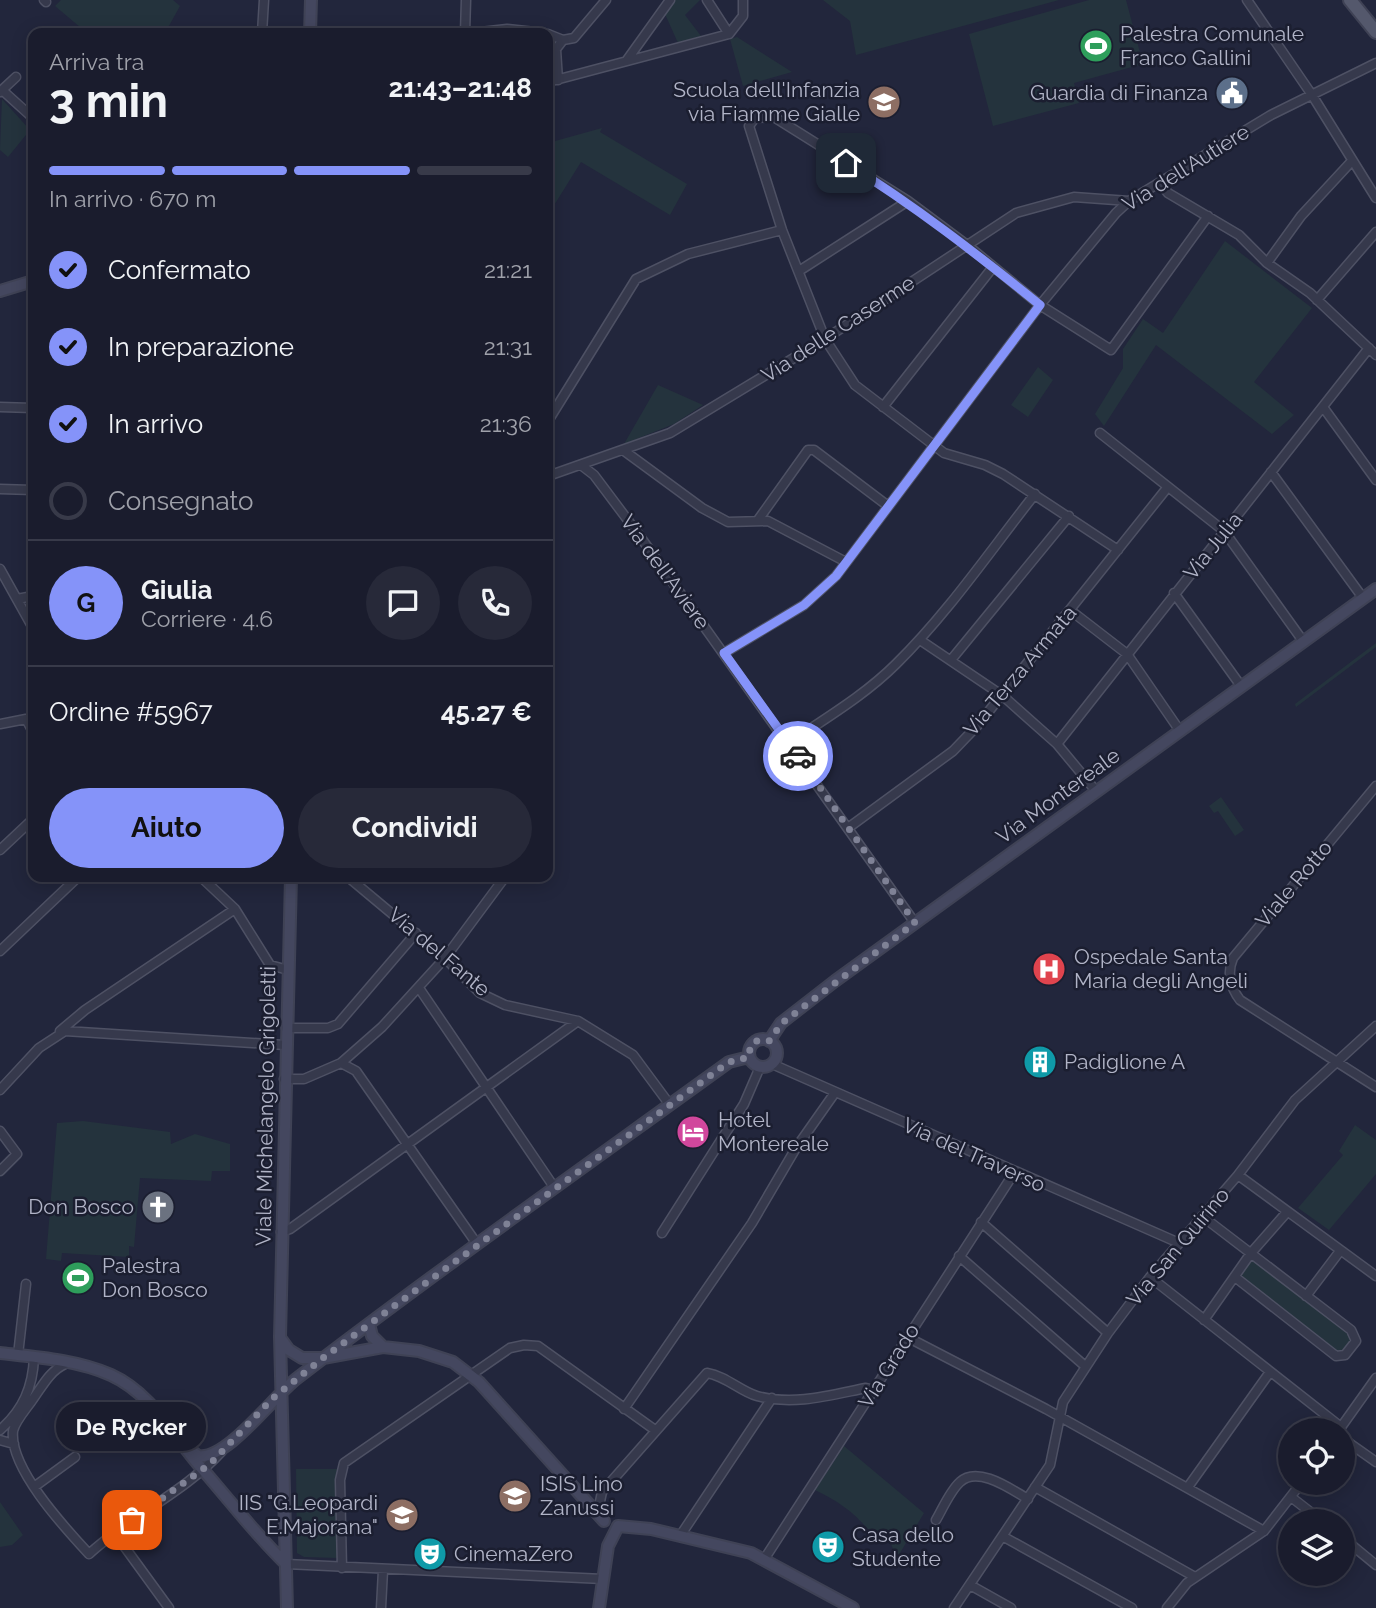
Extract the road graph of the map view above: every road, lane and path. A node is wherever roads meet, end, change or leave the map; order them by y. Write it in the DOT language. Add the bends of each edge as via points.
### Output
graph roads {
  1 [pos="264,0"];
  2 [pos="311,0"];
  3 [pos="466,0"];
  4 [pos="606,0"];
  5 [pos="670,0"];
  6 [pos="707,0"];
  7 [pos="743,0"];
  8 [pos="1247,0"];
  9 [pos="1350,0"];
  10 [pos="262,28"];
  11 [pos="310,28"];
  12 [pos="465,28"];
  13 [pos="1376,32"];
  14 [pos="729,34"];
  15 [pos="553,36"];
  16 [pos="563,40"];
  17 [pos="627,60"];
  18 [pos="1376,63"];
  19 [pos="16,77"];
  20 [pos="558,80"];
  21 [pos="553,81"];
  22 [pos="1,91"];
  23 [pos="1312,95"];
  24 [pos="28,114"];
  25 [pos="1351,162"];
  26 [pos="1160,183"];
  27 [pos="1376,198"];
  28 [pos="908,201"];
  29 [pos="1129,201"];
  30 [pos="1208,216"];
  31 [pos="782,230"];
  32 [pos="1376,232"];
  33 [pos="967,245"];
  34 [pos="1267,262"];
  35 [pos="993,267"];
  36 [pos="799,271"];
  37 [pos="28,283"];
  38 [pos="0,291"];
  39 [pos="1317,300"];
  40 [pos="1040,305"];
  41 [pos="825,339"];
  42 [pos="1373,351"];
  43 [pos="0,407"];
  44 [pos="883,407"];
  45 [pos="1324,407"];
  46 [pos="28,408"];
  47 [pos="553,413"];
  48 [pos="1100,433"];
  49 [pos="933,446"];
  50 [pos="623,450"];
  51 [pos="581,465"];
  52 [pos="1271,472"];
  53 [pos="553,474"];
  54 [pos="1376,480"];
  55 [pos="1167,488"];
  56 [pos="0,489"];
  57 [pos="28,490"];
  58 [pos="1035,494"];
  59 [pos="888,506"];
  60 [pos="1069,516"];
  61 [pos="758,520"];
  62 [pos="1224,531"];
  63 [pos="1118,550"];
  64 [pos="846,562"];
  65 [pos="0,569"];
  66 [pos="1376,589"];
  67 [pos="1174,593"];
  68 [pos="28,597"];
  69 [pos="1363,598"];
  70 [pos="17,599"];
  71 [pos="1070,610"];
  72 [pos="28,619"];
  73 [pos="920,640"];
  74 [pos="1303,641"];
  75 [pos="724,653"];
  76 [pos="1127,654"];
  77 [pos="951,660"];
  78 [pos="1241,687"];
  79 [pos="1003,696"];
  80 [pos="28,723"];
  81 [pos="0,724"];
  82 [pos="1180,731"];
  83 [pos="789,744"];
  84 [pos="1057,744"];
  85 [pos="1376,786"];
  86 [pos="1096,792"];
  87 [pos="28,823"];
  88 [pos="848,828"];
  89 [pos="0,850"];
  90 [pos="73,882"];
  91 [pos="206,882"];
  92 [pos="291,882"];
  93 [pos="354,882"];
  94 [pos="501,882"];
  95 [pos="235,908"];
  96 [pos="915,923"];
  97 [pos="416,933"];
  98 [pos="0,951"];
  99 [pos="445,958"];
  100 [pos="288,970"];
  101 [pos="419,988"];
  102 [pos="578,1021"];
  103 [pos="1376,1026"];
  104 [pos="286,1028"];
  105 [pos="57,1034"];
  106 [pos="769,1041"];
  107 [pos="285,1045"];
  108 [pos="749,1057"];
  109 [pos="1335,1061"];
  110 [pos="341,1063"];
  111 [pos="772,1064"];
  112 [pos="760,1067"];
  113 [pos="284,1079"];
  114 [pos="487,1086"];
  115 [pos="1376,1087"];
  116 [pos="0,1090"];
  117 [pos="834,1094"];
  118 [pos="670,1105"];
  119 [pos="0,1131"];
  120 [pos="408,1143"];
  121 [pos="0,1171"];
  122 [pos="1014,1173"];
  123 [pos="1238,1175"];
  124 [pos="554,1187"];
  125 [pos="1287,1212"];
  126 [pos="1202,1216"];
  127 [pos="981,1222"];
  128 [pos="281,1232"];
  129 [pos="662,1233"];
  130 [pos="1179,1243"];
  131 [pos="477,1244"];
  132 [pos="1340,1251"];
  133 [pos="1251,1253"];
  134 [pos="959,1256"];
  135 [pos="1376,1276"];
  136 [pos="1150,1277"];
  137 [pos="1235,1277"];
  138 [pos="26,1284"];
  139 [pos="1306,1296"];
  140 [pos="1204,1320"];
  141 [pos="364,1327"];
  142 [pos="1108,1333"];
  143 [pos="280,1337"];
  144 [pos="907,1337"];
  145 [pos="377,1347"];
  146 [pos="0,1353"];
  147 [pos="18,1355"];
  148 [pos="34,1357"];
  149 [pos="323,1358"];
  150 [pos="65,1364"];
  151 [pos="1085,1366"];
  152 [pos="1270,1371"];
  153 [pos="470,1374"];
  154 [pos="1376,1378"];
  155 [pos="283,1390"];
  156 [pos="874,1390"];
  157 [pos="772,1398"];
  158 [pos="624,1409"];
  159 [pos="1058,1416"];
  160 [pos="1328,1418"];
  161 [pos="1347,1418"];
  162 [pos="0,1430"];
  163 [pos="655,1430"];
  164 [pos="0,1440"];
  165 [pos="14,1444"];
  166 [pos="183,1444"];
  167 [pos="227,1445"];
  168 [pos="1355,1447"];
  169 [pos="75,1457"];
  170 [pos="1376,1462"];
  171 [pos="203,1470"];
  172 [pos="34,1487"];
  173 [pos="1188,1487"];
  174 [pos="1035,1488"];
  175 [pos="1291,1497"];
  176 [pos="1028,1499"];
  177 [pos="1306,1509"];
  178 [pos="597,1511"];
  179 [pos="936,1520"];
  180 [pos="604,1521"];
  181 [pos="618,1527"];
  182 [pos="113,1531"];
  183 [pos="1264,1531"];
  184 [pos="680,1536"];
  185 [pos="1004,1536"];
  186 [pos="610,1537"];
  187 [pos="1355,1548"];
  188 [pos="765,1558"];
  189 [pos="286,1564"];
  190 [pos="1376,1565"];
  191 [pos="342,1568"];
  192 [pos="383,1570"];
  193 [pos="1195,1577"];
  194 [pos="603,1579"];
  195 [pos="970,1585"];
  196 [pos="169,1608"];
  197 [pos="287,1608"];
  198 [pos="382,1608"];
  199 [pos="598,1608"];
  200 [pos="853,1608"];
  201 [pos="954,1608"];
  202 [pos="1011,1608"];
  203 [pos="1132,1608"];
  204 [pos="1167,1608"];
  1 -- 10 [label="street"];
  2 -- 11 [label="main road"];
  3 -- 12 [label="street"];
  4 -- 16 [label="street" via="573,38"];
  5 -- 17 [label="street"];
  6 -- 14 [label="street"];
  7 -- 14 [label="street" via="743,16"];
  8 -- 23 [label="street"];
  9 -- 13 [label="main road"];
  14 -- 17 [label="street"];
  15 -- 16 [label="street"];
  16 -- 20 [label="street" via="556,49"];
  17 -- 20 [label="street"];
  18 -- 23 [label="street, Via dell'Autiere"];
  19 -- 22 [label="street"];
  20 -- 21 [label="street"];
  22 -- 24 [label="street"];
  23 -- 25 [label="street"];
  23 -- 26 [label="street, Via dell'Autiere"];
  25 -- 27 [label="street"];
  25 -- 34 [label="street" via="1300,216"];
  26 -- 29 [label="street, Via dell'Autiere"];
  26 -- 30 [label="street" via="1168,193"];
  28 -- 31 [label="street" via="774,117 755,118 749,127"];
  28 -- 33 [label="street"];
  28 -- 36 [label="street"];
  29 -- 33 [label="street, Via delle Caserme" via="1085,196 1039,205 1016,212"];
  29 -- 40 [label="street, Via dell'Autiere"];
  30 -- 34 [label="street" via="1239,235"];
  30 -- 40 [label="street" via="1111,350"];
  31 -- 36 [label="street"];
  31 -- 47 [label="street" via="688,254 636,279"];
  32 -- 39 [label="street"];
  33 -- 35 [label="street"];
  33 -- 41 [label="street, Via delle Caserme"];
  34 -- 39 [label="street"];
  35 -- 40 [label="street"];
  35 -- 44 [label="street"];
  36 -- 41 [label="street"];
  37 -- 38 [label="main road"];
  39 -- 42 [label="street"];
  40 -- 49 [label="street, Via dell'Autiere"];
  41 -- 44 [label="street" via="855,385"];
  41 -- 50 [label="street, Via delle Caserme" via="670,433"];
  42 -- 45 [label="street, Via Julia"];
  43 -- 46 [label="street"];
  44 -- 49 [label="street"];
  45 -- 52 [label="street, Via Julia"];
  45 -- 54 [label="street"];
  48 -- 55 [label="street"];
  49 -- 58 [label="street" via="985,465"];
  49 -- 59 [label="street, Via dell'Autiere"];
  50 -- 51 [label="street, Via delle Caserme"];
  50 -- 61 [label="street" via="728,522"];
  51 -- 53 [label="street, Via delle Caserme"];
  51 -- 75 [label="street, Via dell'Aviere" via="594,475"];
  52 -- 62 [label="street, Via Julia"];
  52 -- 69 [label="street"];
  55 -- 62 [label="street"];
  55 -- 63 [label="street, Via Terza Armata"];
  56 -- 57 [label="street"];
  58 -- 60 [label="street"];
  58 -- 73 [label="street"];
  59 -- 61 [label="street" via="808,450"];
  59 -- 64 [label="street, Via dell'Autiere"];
  60 -- 63 [label="street"];
  60 -- 77 [label="street"];
  61 -- 64 [label="street"];
  62 -- 67 [label="street, Via Julia"];
  62 -- 74 [label="street"];
  63 -- 71 [label="street, Via Terza Armata"];
  64 -- 75 [label="street, Via dell'Autiere" via="804,605"];
  65 -- 70 [label="street"];
  66 -- 69 [label="main road, Via Montereale"];
  67 -- 76 [label="street, Via Julia"];
  67 -- 78 [label="street"];
  68 -- 70 [label="street"];
  69 -- 74 [label="main road, Via Montereale"];
  70 -- 72 [label="street"];
  71 -- 76 [label="street"];
  71 -- 79 [label="street, Via Terza Armata"];
  73 -- 77 [label="street"];
  73 -- 83 [label="street" via="862,694"];
  74 -- 78 [label="main road, Via Montereale"];
  75 -- 83 [label="street, Via dell'Aviere"];
  76 -- 82 [label="street"];
  76 -- 84 [label="street, Via Julia"];
  77 -- 79 [label="street"];
  78 -- 82 [label="main road, Via Montereale"];
  79 -- 84 [label="street"];
  79 -- 88 [label="street, Via Terza Armata" via="953,751"];
  80 -- 81 [label="street" via="26,719"];
  82 -- 86 [label="main road, Via Montereale"];
  83 -- 88 [label="street, Via dell'Aviere"];
  84 -- 86 [label="street"];
  85 -- 109 [label="street, Viale Rotto" via="1231,963 1230,981 1240,1000"];
  86 -- 96 [label="main road, Via Montereale"];
  87 -- 89 [label="street"];
  88 -- 96 [label="street, Via dell'Aviere"];
  90 -- 98 [label="street"];
  91 -- 95 [label="street"];
  92 -- 100 [label="main road, Viale Michelangelo Grigoletti"];
  93 -- 97 [label="street, Via del Fante"];
  94 -- 99 [label="street"];
  95 -- 100 [label="street" via="270,965"];
  95 -- 105 [label="street"];
  96 -- 106 [label="main road, Via Montereale" via="782,1023"];
  97 -- 99 [label="street, Via del Fante"];
  97 -- 104 [label="street" via="338,1024"];
  99 -- 101 [label="street"];
  99 -- 102 [label="street, Via del Fante" via="480,993 505,1004"];
  100 -- 104 [label="main road, Viale Michelangelo Grigoletti"];
  101 -- 110 [label="street"];
  101 -- 114 [label="street"];
  102 -- 114 [label="street"];
  102 -- 118 [label="street, Via del Fante" via="633,1055"];
  103 -- 109 [label="street, Via San Quirino"];
  104 -- 107 [label="main road, Viale Michelangelo Grigoletti"];
  105 -- 107 [label="street" via="80,1030"];
  105 -- 116 [label="street"];
  106 -- 108 [label="main road" via="755,1041"];
  106 -- 111 [label="main road" via="777,1052"];
  107 -- 113 [label="main road, Viale Michelangelo Grigoletti"];
  108 -- 112 [label="main road"];
  108 -- 118 [label="main road" via="729,1062"];
  109 -- 115 [label="street"];
  109 -- 123 [label="street, Via San Quirino" via="1295,1100"];
  110 -- 113 [label="street" via="304,1079"];
  110 -- 120 [label="street" via="356,1071"];
  111 -- 112 [label="main road"];
  111 -- 117 [label="street, Via del Traverso"];
  112 -- 129 [label="street" via="744,1104"];
  113 -- 128 [label="main road, Viale Michelangelo Grigoletti"];
  114 -- 120 [label="street"];
  114 -- 124 [label="street"];
  117 -- 122 [label="street, Via del Traverso"];
  117 -- 158 [label="street"];
  118 -- 124 [label="main road"];
  119 -- 121 [label="street" via="17,1154"];
  120 -- 128 [label="street"];
  120 -- 131 [label="street"];
  122 -- 127 [label="street, Via Grado"];
  122 -- 130 [label="street, Via del Traverso"];
  123 -- 125 [label="street"];
  123 -- 126 [label="street, Via San Quirino"];
  124 -- 131 [label="main road"];
  125 -- 132 [label="street"];
  125 -- 133 [label="street"];
  126 -- 130 [label="street, Via San Quirino"];
  126 -- 133 [label="street"];
  127 -- 134 [label="street, Via Grado"];
  127 -- 142 [label="street"];
  128 -- 143 [label="main road, Viale Michelangelo Grigoletti"];
  130 -- 136 [label="street, Via San Quirino"];
  131 -- 141 [label="main road"];
  132 -- 135 [label="street"];
  132 -- 139 [label="street"];
  133 -- 137 [label="street"];
  133 -- 139 [label="street"];
  134 -- 144 [label="street, Via Grado"];
  134 -- 151 [label="street"];
  136 -- 140 [label="street"];
  136 -- 142 [label="street, Via San Quirino"];
  137 -- 139 [label="street" via="1336,1356 1345,1355 1356,1335"];
  137 -- 140 [label="street"];
  138 -- 147 [label="street"];
  140 -- 152 [label="street"];
  141 -- 145 [label="main road"];
  141 -- 149 [label="main road"];
  142 -- 151 [label="street, Via San Quirino"];
  143 -- 149 [label="main road" via="296,1355"];
  143 -- 155 [label="main road, Viale Michelangelo Grigoletti"];
  144 -- 156 [label="street, Via Grado"];
  144 -- 159 [label="street"];
  145 -- 149 [label="main road"];
  145 -- 153 [label="main road" via="430,1354"];
  146 -- 147 [label="main road"];
  147 -- 148 [label="main road"];
  148 -- 150 [label="main road"];
  148 -- 162 [label="street" via="33,1382 25,1400"];
  149 -- 155 [label="main road"];
  150 -- 165 [label="street" via="54,1370 13,1429"];
  150 -- 166 [label="main road" via="94,1369 130,1386"];
  151 -- 159 [label="street, Via San Quirino"];
  152 -- 160 [label="street"];
  152 -- 173 [label="street"];
  153 -- 158 [label="street" via="510,1348 538,1346"];
  153 -- 178 [label="main road"];
  153 -- 191 [label="street" via="344,1463 340,1480"];
  154 -- 161 [label="street"];
  155 -- 167 [label="main road"];
  155 -- 189 [label="main road, Viale Michelangelo Grigoletti"];
  156 -- 157 [label="street" via="806,1400"];
  156 -- 188 [label="street, Via Grado"];
  157 -- 163 [label="street" via="757,1396 707,1373"];
  157 -- 184 [label="street"];
  158 -- 163 [label="street"];
  159 -- 173 [label="street"];
  159 -- 174 [label="street, Via San Quirino" via="1054,1454"];
  163 -- 178 [label="street" via="602,1492"];
  164 -- 165 [label="street"];
  165 -- 172 [label="street"];
  166 -- 167 [label="main road" via="204,1457"];
  166 -- 171 [label="main road"];
  167 -- 171 [label="street"];
  168 -- 170 [label="street"];
  169 -- 172 [label="street"];
  171 -- 182 [label="street"];
  171 -- 189 [label="main road"];
  172 -- 182 [label="street" via="89,1553"];
  173 -- 183 [label="street"];
  174 -- 176 [label="street, Via San Quirino"];
  174 -- 193 [label="street"];
  175 -- 177 [label="street"];
  175 -- 183 [label="street"];
  176 -- 179 [label="street" via="992,1480 966,1478"];
  176 -- 185 [label="street, Via San Quirino"];
  178 -- 180 [label="main road"];
  180 -- 181 [label="main road" via="613,1520"];
  180 -- 186 [label="main road" via="602,1532"];
  181 -- 184 [label="main road"];
  181 -- 186 [label="main road"];
  182 -- 196 [label="street"];
  183 -- 193 [label="street"];
  184 -- 188 [label="main road"];
  185 -- 195 [label="street, Via San Quirino"];
  185 -- 203 [label="street"];
  186 -- 194 [label="main road"];
  187 -- 190 [label="street"];
  188 -- 200 [label="main road"];
  189 -- 191 [label="street"];
  189 -- 197 [label="main road, Viale Michelangelo Grigoletti"];
  191 -- 192 [label="street"];
  192 -- 194 [label="street"];
  192 -- 198 [label="street"];
  193 -- 204 [label="street"];
  194 -- 199 [label="main road"];
  195 -- 201 [label="street, Via San Quirino"];
  195 -- 202 [label="street"];
}
